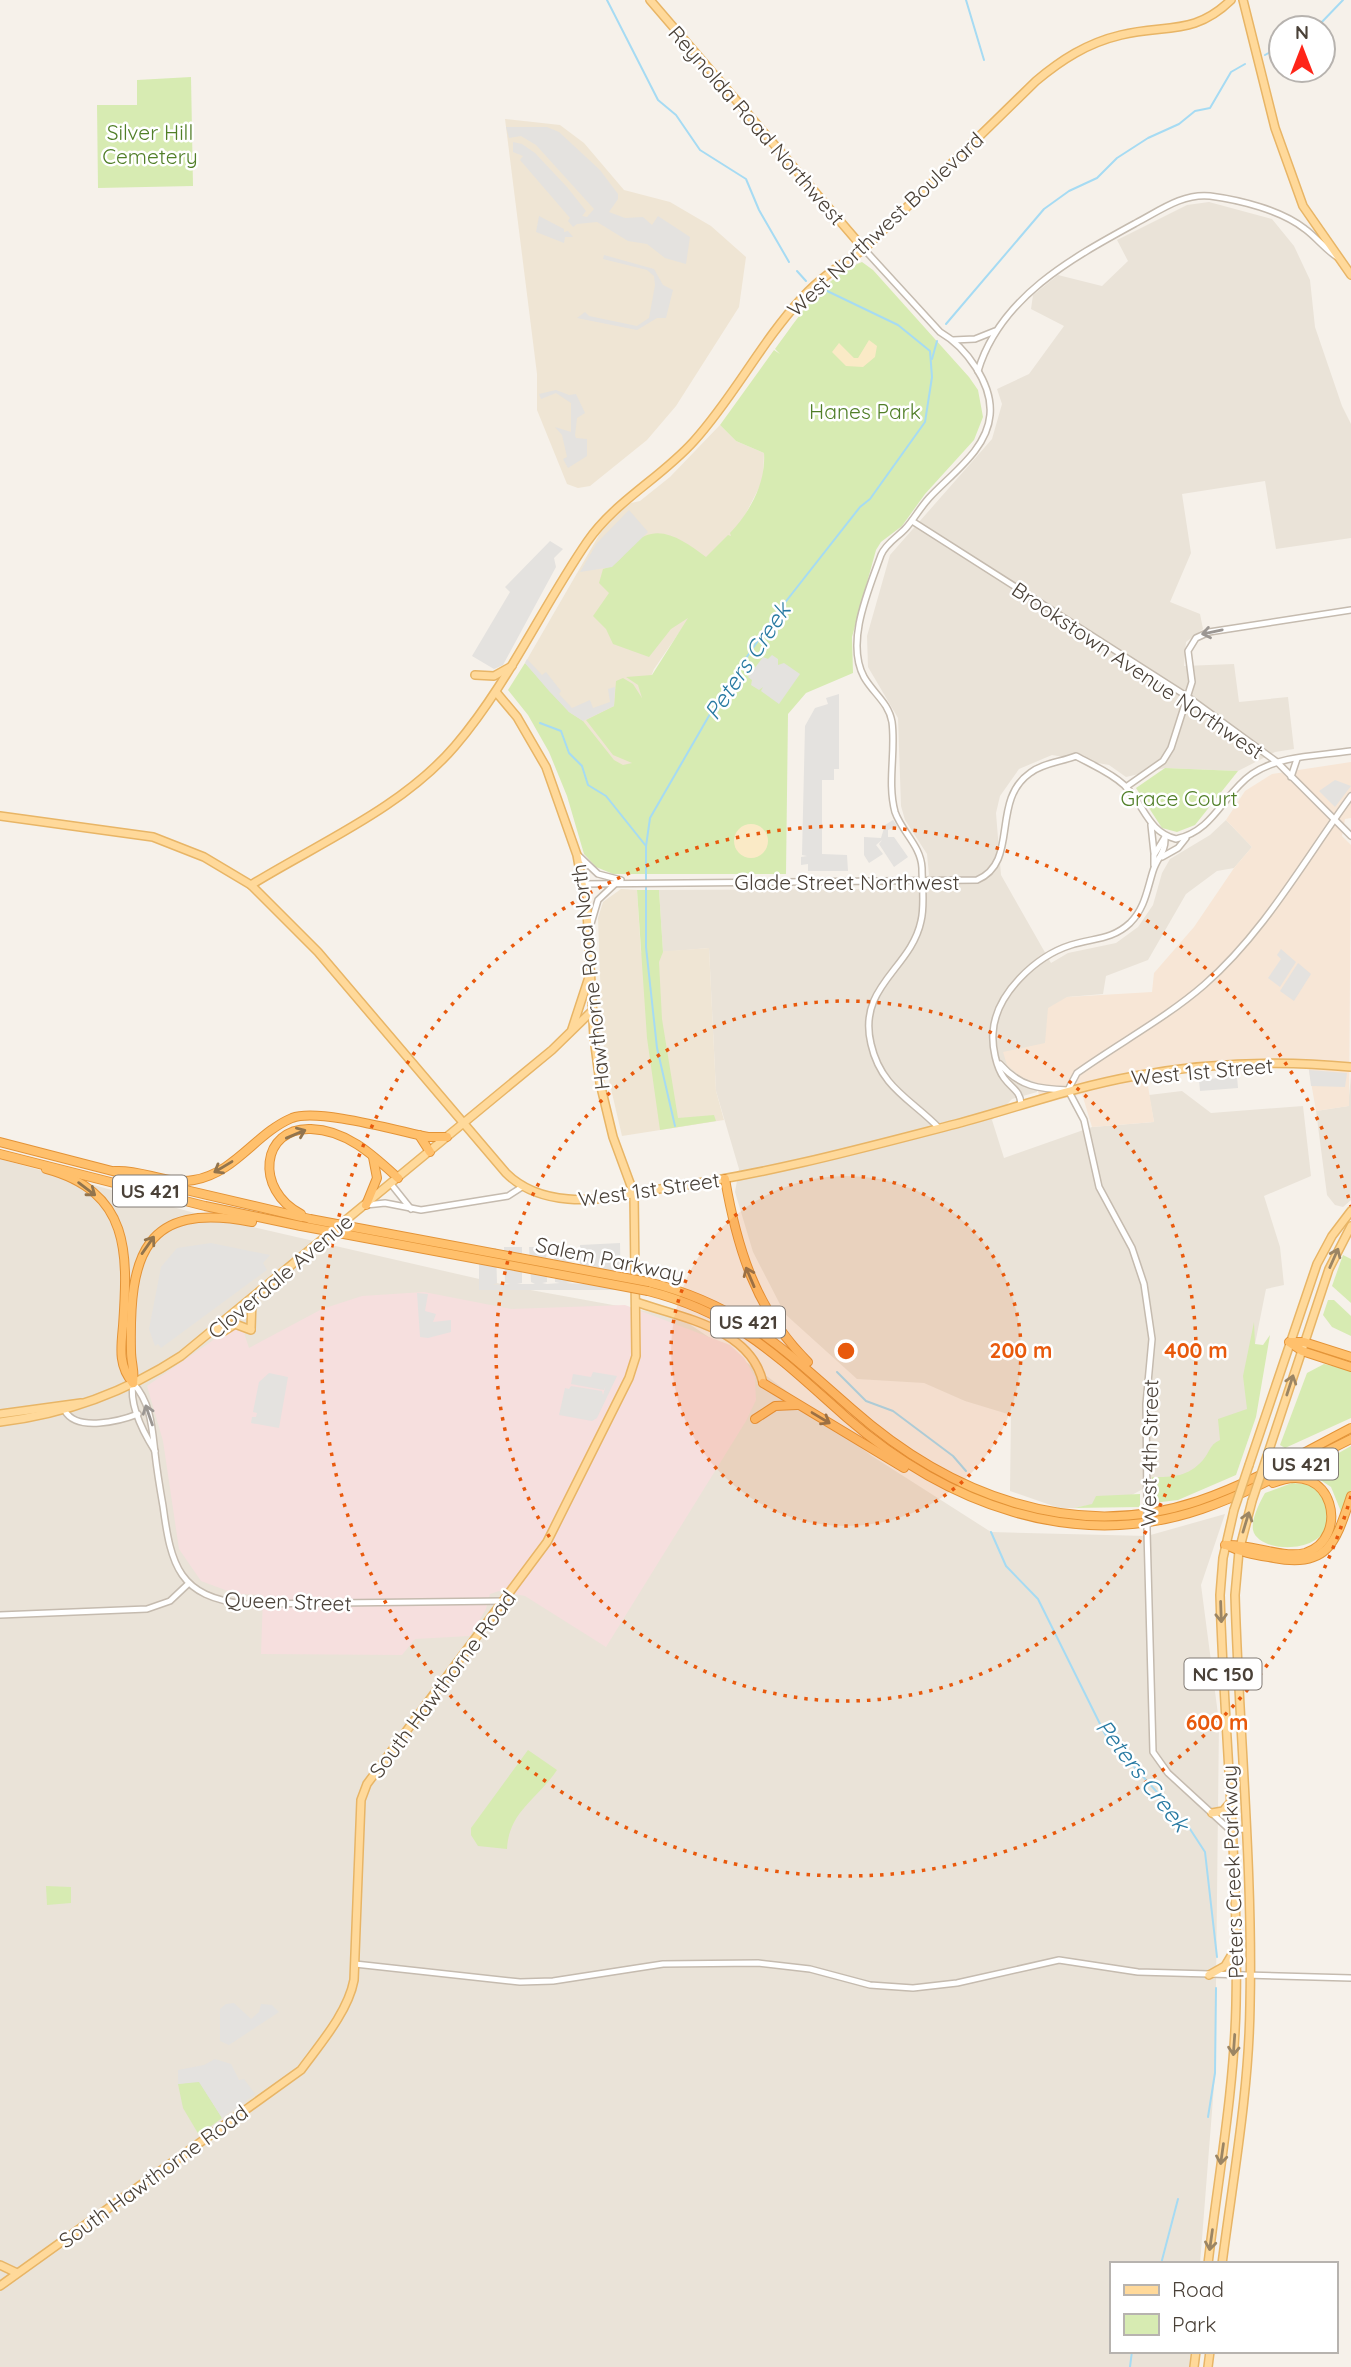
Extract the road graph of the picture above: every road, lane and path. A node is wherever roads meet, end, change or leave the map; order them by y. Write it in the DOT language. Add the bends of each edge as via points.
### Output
graph roads {
  1 [pos="650,0"];
  2 [pos="1231,0"];
  3 [pos="1243,0"];
  4 [pos="864,249"];
  5 [pos="1339,259"];
  6 [pos="1351,275"];
  7 [pos="995,331"];
  8 [pos="953,340"];
  9 [pos="978,371"];
  10 [pos="912,521"];
  11 [pos="1351,610"];
  12 [pos="512,666"];
  13 [pos="475,675"];
  14 [pos="496,692"];
  15 [pos="1188,697"];
  16 [pos="1351,751"];
  17 [pos="1297,759"];
  18 [pos="1277,762"];
  19 [pos="1291,777"];
  20 [pos="1126,787"];
  21 [pos="1351,796"];
  22 [pos="0,816"];
  23 [pos="1335,819"];
  24 [pos="1152,825"];
  25 [pos="1165,836"];
  26 [pos="1351,836"];
  27 [pos="1187,837"];
  28 [pos="577,855"];
  29 [pos="1154,855"];
  30 [pos="1162,857"];
  31 [pos="1154,867"];
  32 [pos="617,882"];
  33 [pos="634,882"];
  34 [pos="921,882"];
  35 [pos="583,884"];
  36 [pos="251,885"];
  37 [pos="589,934"];
  38 [pos="591,970"];
  39 [pos="593,1010"];
  40 [pos="570,1033"];
  41 [pos="998,1062"];
  42 [pos="1351,1067"];
  43 [pos="1069,1090"];
  44 [pos="1021,1104"];
  45 [pos="463,1124"];
  46 [pos="939,1128"];
  47 [pos="419,1135"];
  48 [pos="447,1138"];
  49 [pos="0,1142"];
  50 [pos="429,1152"];
  51 [pos="372,1154"];
  52 [pos="0,1156"];
  53 [pos="115,1171"];
  54 [pos="725,1179"];
  55 [pos="395,1181"];
  56 [pos="522,1187"];
  57 [pos="634,1194"];
  58 [pos="366,1205"];
  59 [pos="411,1209"];
  60 [pos="1351,1211"];
  61 [pos="310,1219"];
  62 [pos="301,1226"];
  63 [pos="1351,1226"];
  64 [pos="648,1287"];
  65 [pos="252,1299"];
  66 [pos="636,1302"];
  67 [pos="212,1332"];
  68 [pos="1289,1342"];
  69 [pos="1303,1346"];
  70 [pos="1351,1357"];
  71 [pos="1351,1367"];
  72 [pos="133,1383"];
  73 [pos="763,1383"];
  74 [pos="831,1391"];
  75 [pos="81,1403"];
  76 [pos="800,1406"];
  77 [pos="65,1411"];
  78 [pos="0,1414"];
  79 [pos="138,1414"];
  80 [pos="755,1419"];
  81 [pos="0,1422"];
  82 [pos="1351,1428"];
  83 [pos="1351,1439"];
  84 [pos="155,1451"];
  85 [pos="1250,1489"];
  86 [pos="959,1492"];
  87 [pos="1351,1496"];
  88 [pos="1026,1513"];
  89 [pos="1058,1519"];
  90 [pos="1225,1545"];
  91 [pos="1239,1547"];
  92 [pos="188,1584"];
  93 [pos="504,1601"];
  94 [pos="0,1615"];
  95 [pos="1229,1803"];
  96 [pos="1212,1813"];
  97 [pos="1245,1829"];
  98 [pos="1230,1830"];
  99 [pos="1235,1944"];
  100 [pos="355,1964"];
  101 [pos="1209,1975"];
  102 [pos="1236,1976"];
  103 [pos="1250,1976"];
  104 [pos="1351,1978"];
  105 [pos="1226,2124"];
  106 [pos="1241,2126"];
  107 [pos="1214,2216"];
  108 [pos="1228,2218"];
  109 [pos="1208,2262"];
  110 [pos="1222,2262"];
  111 [pos="0,2265"];
  112 [pos="17,2273"];
  113 [pos="0,2286"];
  1 -- 4 [label="main road, Reynolda Road Northwest"];
  2 -- 4 [label="main road, West Northwest Boulevard" via="1207,21 1105,39 1058,62"];
  3 -- 5 [label="main road" via="1282,150 1303,206"];
  4 -- 8 [label="street, Reynolda Road Northwest" via="940,332"];
  4 -- 12 [label="main road, West Northwest Boulevard" via="834,268 802,298 694,442 615,509 596,531"];
  5 -- 6 [label="main road"];
  5 -- 7 [label="street" via="1294,221 1252,206 1195,196 1065,263 1035,287"];
  7 -- 8 [label="street" via="975,339"];
  7 -- 9 [label="street"];
  8 -- 9 [label="street, Reynolda Road Northwest"];
  9 -- 10 [label="street" via="990,412 983,440"];
  10 -- 15 [label="street, Brookstown Avenue Northwest"];
  10 -- 34 [label="street" via="882,553 857,645 860,669 890,715 894,807 921,858"];
  11 -- 15 [label="street, one-way" via="1209,632 1196,638 1188,651 1192,682"];
  12 -- 13 [label="main road" via="495,675"];
  12 -- 14 [label="main road, West Northwest Boulevard"];
  14 -- 28 [label="main road, Hawthorne Road North" via="517,717 546,767"];
  14 -- 36 [label="main road, West Northwest Boulevard" via="454,747 415,783"];
  15 -- 18 [label="street, Brookstown Avenue Northwest"];
  15 -- 20 [label="street" via="1163,761"];
  16 -- 17 [label="street"];
  17 -- 18 [label="street"];
  17 -- 19 [label="street"];
  18 -- 19 [label="street, Brookstown Avenue Northwest"];
  18 -- 27 [label="street" via="1245,779 1204,827"];
  19 -- 23 [label="street, Brookstown Avenue Northwest"];
  20 -- 24 [label="street"];
  20 -- 34 [label="street, Glade Street Northwest" via="1076,756 1036,769 1016,786 1006,810 1000,856 987,875 972,881"];
  21 -- 23 [label="street"];
  22 -- 36 [label="main road, West 1st Street" via="123,831 185,848"];
  23 -- 26 [label="street, Brookstown Avenue Northwest"];
  23 -- 43 [label="street" via="1218,972 1077,1073"];
  24 -- 25 [label="street"];
  24 -- 29 [label="street"];
  25 -- 27 [label="street"];
  25 -- 29 [label="street"];
  25 -- 30 [label="street"];
  27 -- 30 [label="street"];
  28 -- 33 [label="street" via="598,874"];
  28 -- 35 [label="main road, Hawthorne Road North"];
  29 -- 31 [label="street"];
  30 -- 31 [label="street"];
  31 -- 41 [label="street" via="1142,908 1121,931 1051,953 1023,975 993,1028"];
  32 -- 33 [label="street, Glade Street Northwest"];
  32 -- 35 [label="street, Glade Street Northwest"];
  32 -- 37 [label="street" via="598,900"];
  33 -- 34 [label="street, Glade Street Northwest"];
  34 -- 46 [label="street" via="921,922 876,991 869,1029 876,1059 890,1086"];
  35 -- 37 [label="main road, Hawthorne Road North"];
  36 -- 45 [label="main road, West 1st Street" via="318,952"];
  37 -- 38 [label="main road, Hawthorne Road North"];
  38 -- 39 [label="main road, Hawthorne Road North"];
  38 -- 40 [label="main road"];
  39 -- 40 [label="main road, Cloverdale Avenue"];
  39 -- 57 [label="main road, Hawthorne Road North" via="604,1101"];
  40 -- 45 [label="main road, Cloverdale Avenue"];
  41 -- 43 [label="street" via="1026,1086"];
  41 -- 44 [label="street" via="1003,1076 1019,1092"];
  42 -- 43 [label="main road, West 1st Street" via="1241,1065 1141,1074"];
  43 -- 44 [label="main road, West 1st Street"];
  43 -- 96 [label="street, West 4th Street, bridge" via="1084,1120 1098,1186 1132,1248 1144,1284 1152,1339 1146,1399 1153,1746 1163,1768"];
  44 -- 46 [label="main road, West 1st Street"];
  45 -- 48 [label="main road, Cloverdale Avenue"];
  45 -- 56 [label="main road, West 1st Street"];
  46 -- 54 [label="main road, West 1st Street"];
  47 -- 48 [label="highway"];
  47 -- 50 [label="highway"];
  47 -- 53 [label="highway, one-way" via="306,1114 283,1122 228,1166 203,1178 168,1181"];
  48 -- 50 [label="main road, Cloverdale Avenue"];
  49 -- 53 [label="highway, Salem Parkway / US 421"];
  50 -- 55 [label="main road, Cloverdale Avenue"];
  51 -- 55 [label="highway"];
  51 -- 58 [label="highway" via="377,1178"];
  61 -- 51 [label="highway, one-way" via="282,1203 272,1188 269,1164 281,1142 296,1131 318,1130 356,1143"];
  52 -- 62 [label="highway, Salem Parkway / US 421"];
  52 -- 72 [label="highway, one-way" via="70,1177 93,1193 111,1214 126,1254 122,1358"];
  53 -- 61 [label="highway, Salem Parkway / US 421"];
  54 -- 57 [label="main road, West 1st Street"];
  74 -- 54 [label="highway, one-way" via="787,1339 757,1293 738,1244"];
  55 -- 58 [label="main road, Cloverdale Avenue"];
  55 -- 59 [label="street"];
  56 -- 57 [label="main road, West 1st Street" via="568,1199"];
  56 -- 59 [label="street" via="508,1196"];
  57 -- 66 [label="main road, South Hawthorne Road"];
  58 -- 59 [label="street" via="384,1203"];
  58 -- 65 [label="main road, Cloverdale Avenue"];
  60 -- 68 [label="main road, Peters Creek Parkway" via="1321,1255"];
  61 -- 64 [label="highway, Salem Parkway / US 421, bridge"];
  62 -- 64 [label="highway, Salem Parkway / US 421, bridge"];
  72 -- 62 [label="highway, one-way" via="136,1270 155,1235 175,1223 201,1217 290,1229"];
  69 -- 63 [label="main road, Peters Creek Parkway, one-way" via="1332,1260"];
  64 -- 74 [label="highway, Salem Parkway / US 421" via="696,1296 740,1318 780,1345"];
  64 -- 86 [label="highway, Salem Parkway / US 421" via="748,1333 878,1443"];
  65 -- 67 [label="main road, Cloverdale Avenue"];
  65 -- 67 [label="main road" via="251,1330 235,1324"];
  66 -- 73 [label="main road" via="734,1340 752,1357"];
  66 -- 93 [label="main road, South Hawthorne Road" via="636,1356 629,1378 553,1531"];
  67 -- 72 [label="main road, Cloverdale Avenue"];
  68 -- 69 [label="highway"];
  68 -- 90 [label="main road, Peters Creek Parkway / NC 150, bridge"];
  69 -- 70 [label="highway"];
  69 -- 71 [label="highway"];
  91 -- 69 [label="main road, Peters Creek Parkway, one-way, bridge"];
  72 -- 75 [label="main road, Cloverdale Avenue"];
  72 -- 79 [label="street" via="131,1395"];
  84 -- 72 [label="street, one-way" via="152,1423"];
  73 -- 76 [label="highway"];
  74 -- 88 [label="highway, Salem Parkway / US 421" via="884,1436 929,1466"];
  75 -- 77 [label="main road, Cloverdale Avenue"];
  75 -- 78 [label="main road, Cloverdale Avenue"];
  76 -- 80 [label="highway" via="775,1406"];
  76 -- 86 [label="highway, one-way" via="933,1485"];
  77 -- 79 [label="street" via="70,1418 86,1422"];
  77 -- 81 [label="main road, Cloverdale Avenue"];
  79 -- 84 [label="street"];
  82 -- 89 [label="highway, Salem Parkway / US 421" via="1185,1505 1124,1516"];
  83 -- 85 [label="highway, Salem Parkway / US 421"];
  84 -- 92 [label="street" via="167,1541 175,1566"];
  85 -- 89 [label="highway, Salem Parkway / US 421" via="1156,1521 1108,1526"];
  85 -- 91 [label="highway" via="1288,1478 1312,1481 1330,1496 1334,1519 1323,1543 1305,1553"];
  86 -- 88 [label="highway, Salem Parkway / US 421"];
  87 -- 91 [label="highway" via="1335,1540 1316,1557 1292,1562"];
  88 -- 89 [label="highway, Salem Parkway / US 421"];
  90 -- 91 [label="highway"];
  90 -- 95 [label="main road, Peters Creek Parkway / NC 150, one-way" via="1220,1595"];
  91 -- 97 [label="main road, Peters Creek Parkway / NC 150" via="1235,1595"];
  92 -- 93 [label="street, Queen Street" via="218,1601 245,1604"];
  92 -- 94 [label="street" via="170,1601 147,1609"];
  93 -- 100 [label="main road, South Hawthorne Road" via="367,1784 361,1800"];
  95 -- 96 [label="main road" via="1223,1811"];
  95 -- 98 [label="main road, Peters Creek Parkway / NC 150"];
  96 -- 98 [label="street"];
  97 -- 98 [label="street"];
  97 -- 103 [label="main road, Peters Creek Parkway / NC 150"];
  98 -- 99 [label="main road, Peters Creek Parkway / NC 150"];
  99 -- 101 [label="main road" via="1229,1962"];
  99 -- 102 [label="main road, Peters Creek Parkway / NC 150"];
  100 -- 101 [label="street" via="520,1982 663,1964 758,1963 810,1969 870,1985 913,1988 957,1983 1059,1959 1128,1972"];
  100 -- 112 [label="main road, South Hawthorne Road" via="349,1994 301,2070"];
  101 -- 102 [label="street"];
  102 -- 103 [label="street"];
  102 -- 105 [label="main road, Peters Creek Parkway / NC 150, one-way"];
  103 -- 104 [label="street"];
  103 -- 106 [label="main road, Peters Creek Parkway / NC 150"];
  105 -- 106 [label="main road"];
  105 -- 107 [label="main road, Peters Creek Parkway / NC 150, one-way"];
  106 -- 108 [label="main road, Peters Creek Parkway / NC 150"];
  107 -- 108 [label="main road"];
  107 -- 109 [label="main road, Peters Creek Parkway / NC 150, one-way"];
  108 -- 110 [label="main road, Peters Creek Parkway / NC 150"];
  111 -- 112 [label="main road"];
  112 -- 113 [label="main road, South Hawthorne Road"];
}
